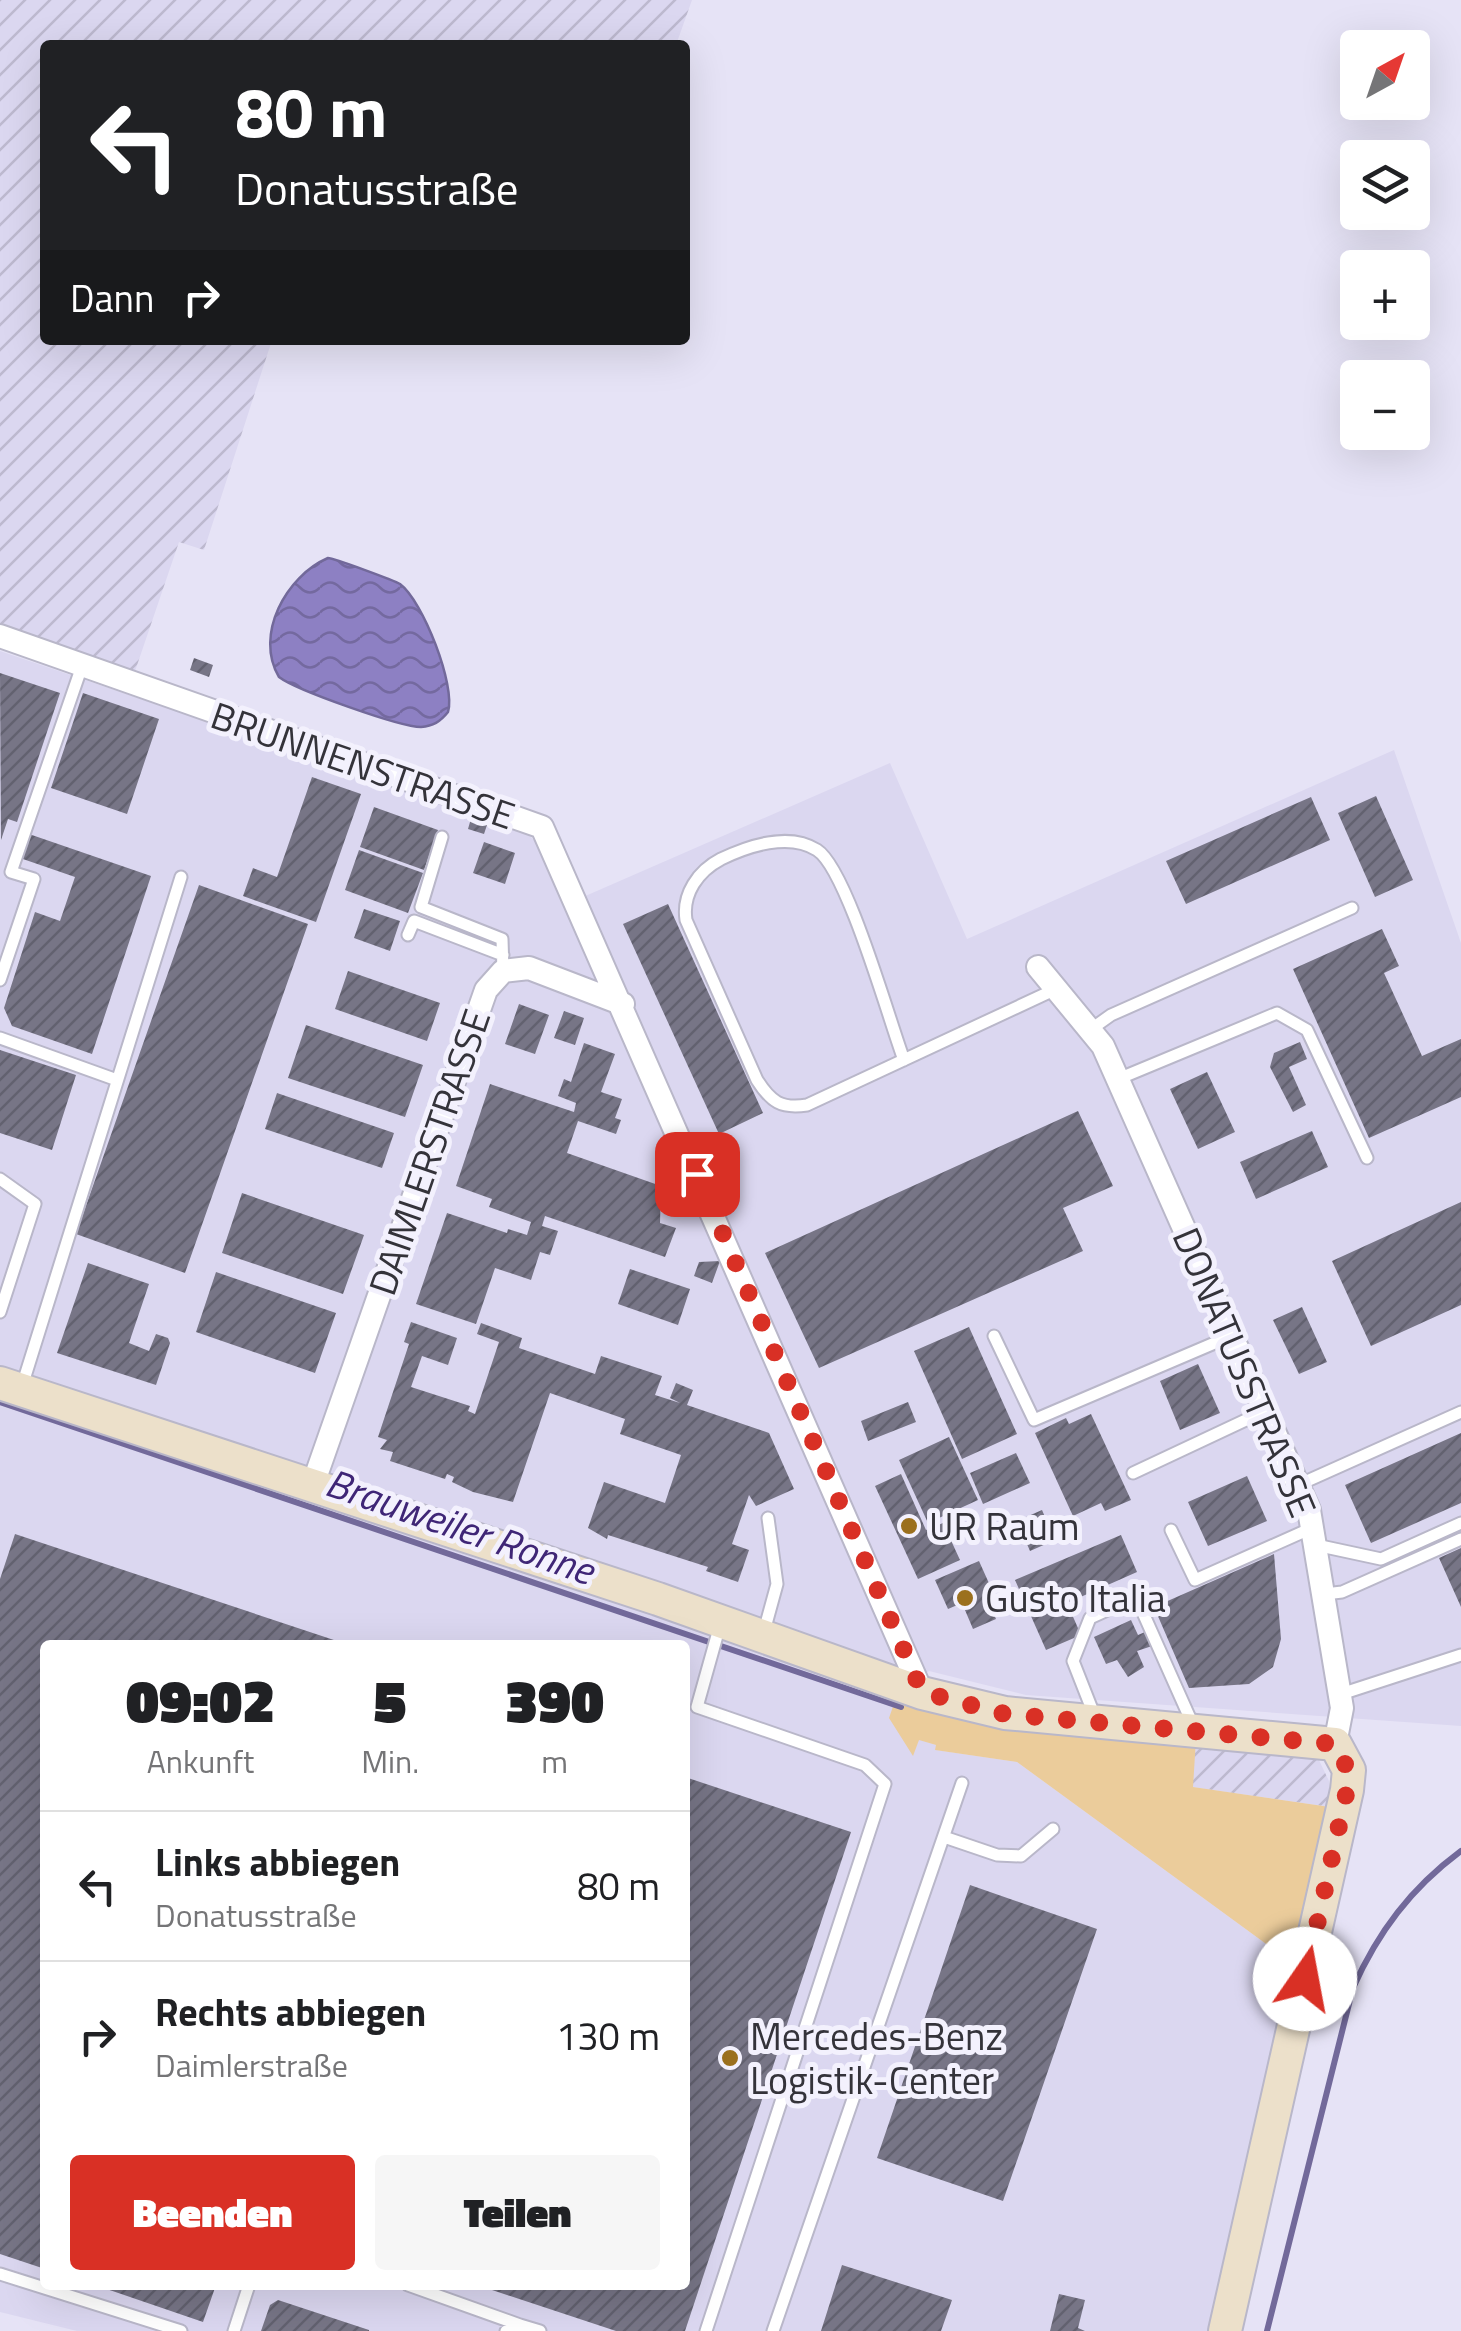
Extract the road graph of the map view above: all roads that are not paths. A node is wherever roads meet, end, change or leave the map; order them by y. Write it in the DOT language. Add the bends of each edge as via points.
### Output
graph roads {
  1 [pos="0,636"];
  2 [pos="82,666"];
  3 [pos="442,837"];
  4 [pos="181,877"];
  5 [pos="1352,908"];
  6 [pos="408,935"];
  7 [pos="503,963"];
  8 [pos="1038,967"];
  9 [pos="0,980"];
  10 [pos="1056,989"];
  11 [pos="623,1004"];
  12 [pos="1090,1030"];
  13 [pos="0,1038"];
  14 [pos="904,1060"];
  15 [pos="1118,1079"];
  16 [pos="118,1080"];
  17 [pos="1367,1158"];
  18 [pos="0,1178"];
  19 [pos="0,1312"];
  20 [pos="994,1336"];
  21 [pos="1232,1336"];
  22 [pos="10,1386"];
  23 [pos="1265,1411"];
  24 [pos="1461,1412"];
  25 [pos="1134,1472"];
  26 [pos="1298,1485"];
  27 [pos="312,1488"];
  28 [pos="768,1518"];
  29 [pos="1461,1523"];
  30 [pos="1171,1530"];
  31 [pos="1314,1537"];
  32 [pos="1461,1539"];
  33 [pos="1325,1594"];
  34 [pos="719,1631"];
  35 [pos="763,1635"];
  36 [pos="1461,1654"];
  37 [pos="922,1692"];
  38 [pos="1341,1694"];
  39 [pos="1097,1722"];
  40 [pos="1194,1730"];
  41 [pos="1335,1744"];
  42 [pos="962,1783"];
  43 [pos="1053,1829"];
  44 [pos="944,1837"];
  45 [pos="0,2274"];
  46 [pos="40,2287"];
  47 [pos="51,2290"];
  48 [pos="248,2290"];
  49 [pos="422,2290"];
  50 [pos="520,2324"];
  51 [pos="181,2331"];
  52 [pos="234,2331"];
  53 [pos="506,2331"];
  54 [pos="540,2331"];
  55 [pos="706,2331"];
  56 [pos="773,2331"];
  57 [pos="1225,2331"];
  1 -- 2 [label="street, BRUNNENSTRASSE"];
  2 -- 9 [label="lane" via="11,872 34,879"];
  2 -- 11 [label="street, BRUNNENSTRASSE" via="542,827"];
  3 -- 7 [label="lane" via="421,907 502,939"];
  4 -- 16 [label="lane"];
  5 -- 12 [label="lane" via="1111,1014"];
  6 -- 7 [label="lane" via="414,922"];
  7 -- 11 [label="street, DAIMLERSTRASSE"];
  7 -- 27 [label="street, DAIMLERSTRASSE" via="486,990"];
  8 -- 10 [label="street, DONATUSSTRASSE"];
  10 -- 12 [label="street, DONATUSSTRASSE"];
  10 -- 14 [label="lane"];
  11 -- 37 [label="street"];
  12 -- 15 [label="street, DONATUSSTRASSE"];
  13 -- 16 [label="lane"];
  14 -- 14 [label="lane" via="807,1105 781,1106 769,1098 686,920 684,907 699,876 720,860 772,842 801,842 819,851 844,890"];
  15 -- 17 [label="lane" via="1268,1014 1288,1017 1307,1030"];
  15 -- 21 [label="street, DONATUSSTRASSE"];
  16 -- 22 [label="lane"];
  18 -- 19 [label="lane" via="35,1204"];
  20 -- 21 [label="lane" via="1034,1420"];
  21 -- 23 [label="street, DONATUSSTRASSE"];
  22 -- 27 [label="street"];
  23 -- 25 [label="lane"];
  23 -- 26 [label="street, DONATUSSTRASSE"];
  24 -- 26 [label="lane"];
  26 -- 31 [label="street, DONATUSSTRASSE"];
  27 -- 34 [label="street"];
  28 -- 35 [label="lane" via="777,1584"];
  29 -- 31 [label="lane" via="1381,1559"];
  30 -- 31 [label="lane" via="1196,1580"];
  31 -- 33 [label="street, DONATUSSTRASSE"];
  32 -- 33 [label="lane"];
  33 -- 38 [label="street, DONATUSSTRASSE"];
  34 -- 35 [label="street"];
  34 -- 55 [label="lane" via="697,1707 865,1764 885,1784"];
  35 -- 37 [label="street"];
  36 -- 38 [label="lane"];
  37 -- 39 [label="street" via="1005,1714"];
  38 -- 41 [label="street, DONATUSSTRASSE"];
  39 -- 40 [label="street"];
  39 -- 40 [label="lane" via="1073,1661 1090,1618 1136,1598"];
  40 -- 41 [label="street"];
  41 -- 57 [label="street" via="1348,1770 1347,1790"];
  42 -- 44 [label="lane"];
  43 -- 44 [label="lane" via="1020,1856"];
  44 -- 56 [label="lane"];
  45 -- 46 [label="lane"];
  47 -- 51 [label="lane"];
  48 -- 52 [label="lane"];
  49 -- 50 [label="lane"];
  50 -- 53 [label="lane"];
  50 -- 54 [label="lane"];
}
